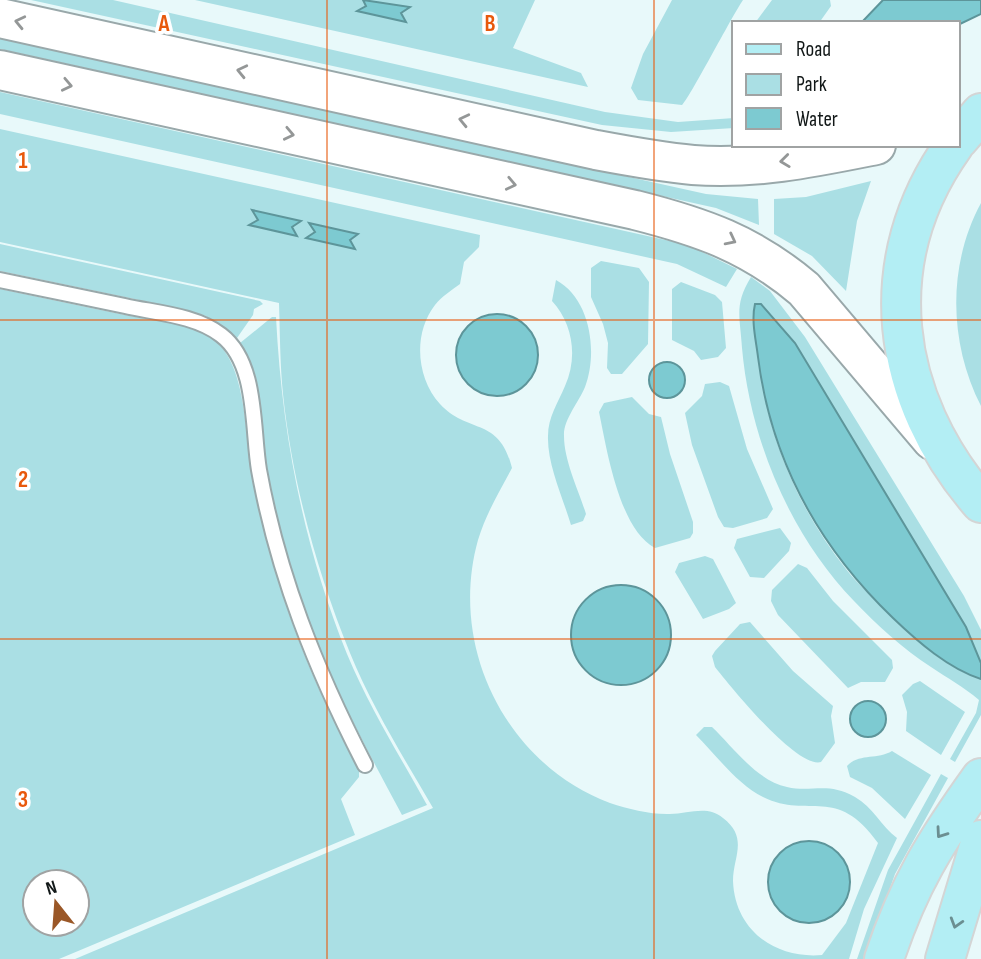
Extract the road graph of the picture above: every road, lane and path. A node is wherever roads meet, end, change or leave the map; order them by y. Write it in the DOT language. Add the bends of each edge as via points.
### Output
graph roads {
  1 [pos="0,18"];
  2 [pos="0,70"];
  3 [pos="981,112"];
  4 [pos="960,120"];
  5 [pos="960,138"];
  6 [pos="864,147"];
  7 [pos="953,147"];
  8 [pos="0,280"];
  9 [pos="960,476"];
  10 [pos="981,532"];
  11 [pos="365,765"];
  12 [pos="981,778"];
  13 [pos="981,840"];
  14 [pos="884,959"];
  15 [pos="945,959"];
  6 -- 1 [label="street, one-way" via="765,164 664,162"];
  2 -- 9 [label="street, one-way" via="635,210 721,235 779,268 804,289"];
  3 -- 4 [label="street"];
  3 -- 5 [label="main road"];
  7 -- 9 [label="main road" via="915,221 902,287 905,355 925,419"];
  8 -- 11 [label="lane" via="184,318 221,335 232,346 246,379 274,541 297,615"];
  9 -- 10 [label="main road"];
  12 -- 14 [label="main road, one-way" via="937,839 914,881"];
  13 -- 15 [label="main road, one-way"];
}
